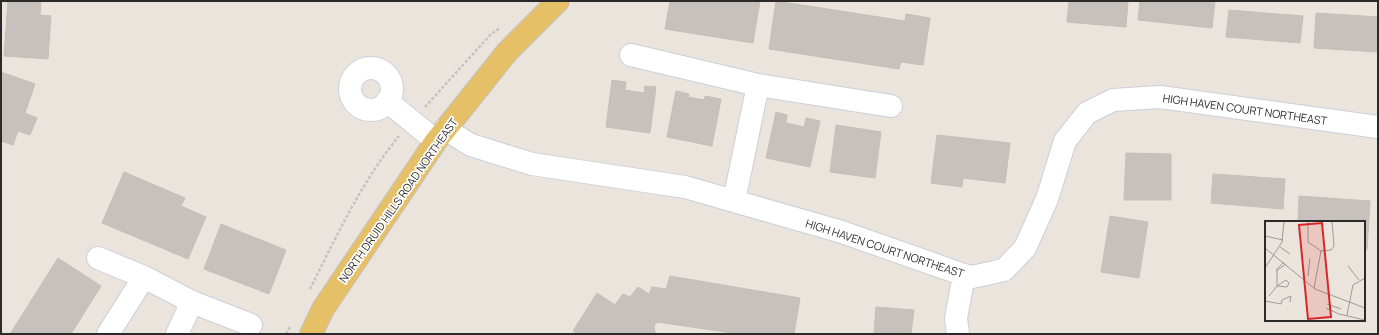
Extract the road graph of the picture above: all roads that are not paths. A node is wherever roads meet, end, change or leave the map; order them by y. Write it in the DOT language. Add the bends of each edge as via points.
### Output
graph roads {
  1 [pos="558,1"];
  2 [pos="631,55"];
  3 [pos="758,85"];
  4 [pos="388,102"];
  5 [pos="891,106"];
  6 [pos="1378,127"];
  7 [pos="440,135"];
  8 [pos="734,201"];
  9 [pos="98,258"];
  10 [pos="964,275"];
  11 [pos="144,277"];
  12 [pos="192,302"];
  13 [pos="252,325"];
  14 [pos="108,334"];
  15 [pos="177,334"];
  16 [pos="311,334"];
  17 [pos="958,334"];
  1 -- 7 [label="main road, NORTH DRUID HILLS ROAD NORTHEAST" via="507,52"];
  2 -- 3 [label="street"];
  3 -- 5 [label="street"];
  3 -- 8 [label="street"];
  4 -- 4 [label="street" via="392,90 389,78 381,70 369,68 358,72 351,81 351,110 378,108"];
  4 -- 7 [label="street, HIGH HAVEN COURT NORTHEAST" via="413,121"];
  6 -- 10 [label="street, HIGH HAVEN COURT NORTHEAST" via="1160,97 1113,100 1087,113 1065,140 1047,199 1025,248 1004,270 972,277"];
  7 -- 8 [label="street, HIGH HAVEN COURT NORTHEAST" via="532,164 685,188"];
  7 -- 16 [label="main road, NORTH DRUID HILLS ROAD NORTHEAST" via="327,303"];
  8 -- 10 [label="street, HIGH HAVEN COURT NORTHEAST" via="842,232"];
  9 -- 11 [label="street"];
  10 -- 17 [label="street" via="956,318"];
  11 -- 12 [label="street"];
  11 -- 14 [label="street"];
  12 -- 13 [label="street"];
  12 -- 15 [label="street"];
}
